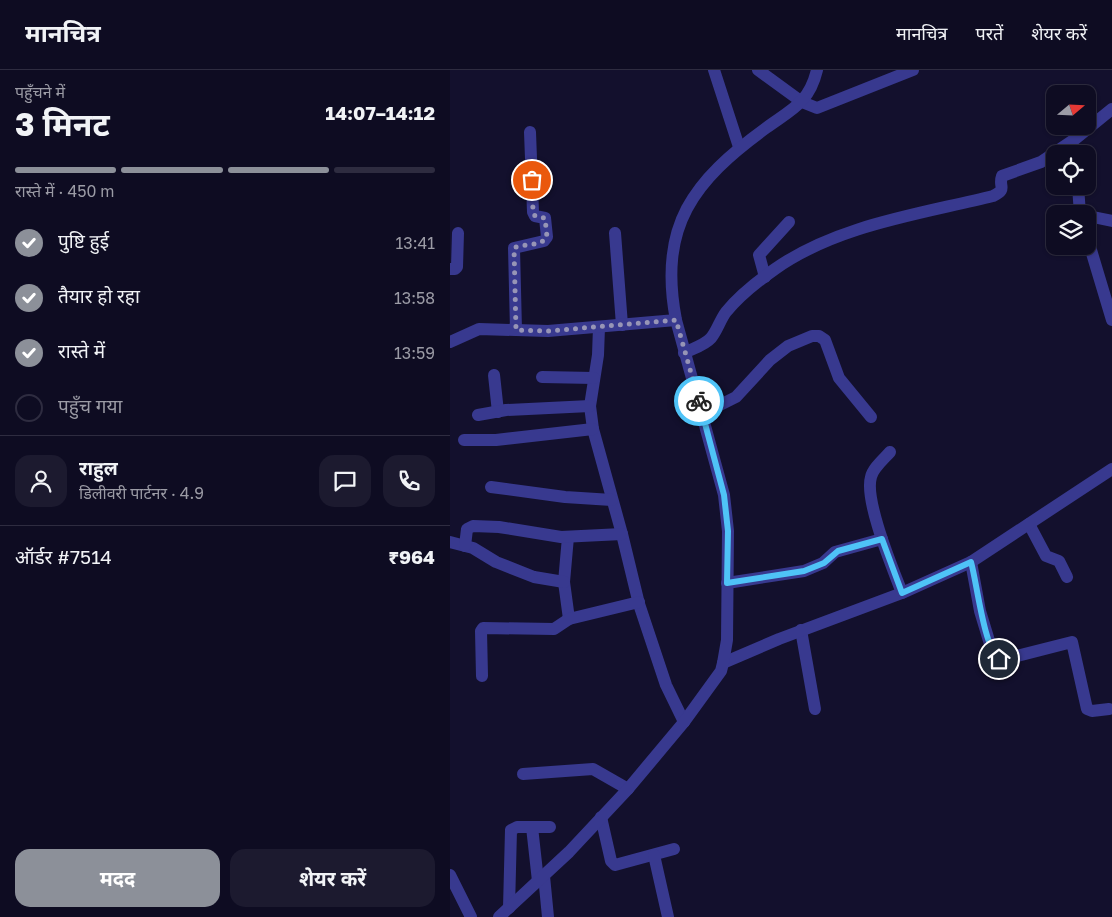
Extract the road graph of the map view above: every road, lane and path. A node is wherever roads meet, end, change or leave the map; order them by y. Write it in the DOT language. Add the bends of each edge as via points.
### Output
graph roads {
  1 [pos="714,70"];
  2 [pos="758,70"];
  3 [pos="817,70"];
  4 [pos="912,70"];
  5 [pos="802,102"];
  6 [pos="1112,110"];
  7 [pos="530,132"];
  8 [pos="1072,141"];
  9 [pos="1071,145"];
  10 [pos="739,147"];
  11 [pos="1096,218"];
  12 [pos="1112,221"];
  13 [pos="789,222"];
  14 [pos="458,233"];
  15 [pos="615,233"];
  16 [pos="1092,255"];
  17 [pos="450,269"];
  18 [pos="764,277"];
  19 [pos="676,320"];
  20 [pos="1112,320"];
  21 [pos="622,325"];
  22 [pos="599,327"];
  23 [pos="516,330"];
  24 [pos="450,342"];
  25 [pos="684,353"];
  26 [pos="494,375"];
  27 [pos="542,377"];
  28 [pos="594,378"];
  29 [pos="590,406"];
  30 [pos="498,412"];
  31 [pos="702,414"];
  32 [pos="478,415"];
  33 [pos="871,417"];
  34 [pos="593,429"];
  35 [pos="464,440"];
  36 [pos="890,452"];
  37 [pos="1112,469"];
  38 [pos="491,487"];
  39 [pos="612,500"];
  40 [pos="1029,524"];
  41 [pos="622,534"];
  42 [pos="568,537"];
  43 [pos="882,539"];
  44 [pos="450,542"];
  45 [pos="465,546"];
  46 [pos="971,562"];
  47 [pos="1068,577"];
  48 [pos="564,582"];
  49 [pos="727,583"];
  50 [pos="902,593"];
  51 [pos="639,602"];
  52 [pos="569,619"];
  53 [pos="801,630"];
  54 [pos="723,663"];
  55 [pos="482,676"];
  56 [pos="815,709"];
  57 [pos="1109,709"];
  58 [pos="684,722"];
  59 [pos="523,774"];
  60 [pos="628,789"];
  61 [pos="600,817"];
  62 [pos="532,827"];
  63 [pos="550,827"];
  64 [pos="674,849"];
  65 [pos="654,855"];
  66 [pos="450,875"];
  67 [pos="541,878"];
  68 [pos="509,908"];
  69 [pos="471,917"];
  70 [pos="499,917"];
  71 [pos="548,917"];
  72 [pos="668,917"];
  1 -- 10 [label="street"];
  2 -- 5 [label="street"];
  3 -- 5 [label="street" via="814,84"];
  4 -- 5 [label="street" via="820,108"];
  5 -- 10 [label="street"];
  6 -- 8 [label="street"];
  7 -- 23 [label="street" via="533,212 535,216 545,218 547,237 544,241 514,248"];
  8 -- 9 [label="street"];
  8 -- 18 [label="street" via="1036,165 1002,176 1002,191 993,196 834,238 799,254"];
  10 -- 19 [label="street" via="704,181 689,202 677,232 671,259"];
  11 -- 12 [label="street"];
  13 -- 18 [label="street" via="759,255"];
  14 -- 17 [label="street" via="457,267"];
  15 -- 21 [label="street"];
  16 -- 20 [label="street"];
  18 -- 25 [label="street" via="732,306 710,338"];
  19 -- 21 [label="street"];
  19 -- 25 [label="street"];
  21 -- 22 [label="street"];
  22 -- 23 [label="street"];
  22 -- 28 [label="street"];
  23 -- 24 [label="street" via="479,329"];
  25 -- 31 [label="street"];
  26 -- 30 [label="street"];
  27 -- 28 [label="street"];
  28 -- 29 [label="street"];
  29 -- 30 [label="street"];
  29 -- 34 [label="street"];
  30 -- 32 [label="street"];
  31 -- 33 [label="street" via="732,400 788,346 816,336 825,340 839,378"];
  31 -- 49 [label="street" via="724,495 728,531"];
  34 -- 35 [label="street" via="496,440"];
  34 -- 39 [label="street"];
  36 -- 43 [label="street" via="871,476 873,507"];
  37 -- 40 [label="street"];
  38 -- 39 [label="street"];
  39 -- 41 [label="street"];
  40 -- 46 [label="street"];
  40 -- 47 [label="street" via="1046,556 1059,561"];
  41 -- 42 [label="street"];
  41 -- 51 [label="street"];
  42 -- 45 [label="street" via="473,526 467,529"];
  42 -- 48 [label="street"];
  43 -- 49 [label="street" via="838,551 824,563 804,571"];
  43 -- 50 [label="street"];
  44 -- 45 [label="street"];
  45 -- 48 [label="street" via="534,576"];
  46 -- 50 [label="street"];
  46 -- 57 [label="street" via="980,611 996,658 1005,659 1072,642 1087,709"];
  48 -- 52 [label="street"];
  49 -- 54 [label="street" via="727,640"];
  50 -- 53 [label="street"];
  51 -- 52 [label="street"];
  51 -- 58 [label="street" via="666,685"];
  52 -- 55 [label="street" via="554,629 483,628"];
  53 -- 54 [label="street"];
  53 -- 56 [label="street"];
  54 -- 58 [label="street" via="721,671"];
  58 -- 60 [label="street"];
  59 -- 60 [label="street" via="593,769"];
  60 -- 61 [label="street"];
  61 -- 65 [label="street" via="612,863 617,865"];
  61 -- 67 [label="street"];
  62 -- 63 [label="street"];
  62 -- 67 [label="street"];
  62 -- 68 [label="street" via="517,826 512,830"];
  64 -- 65 [label="street"];
  65 -- 72 [label="street"];
  66 -- 69 [label="street"];
  67 -- 68 [label="street"];
  67 -- 71 [label="street"];
  68 -- 70 [label="street"];
}
